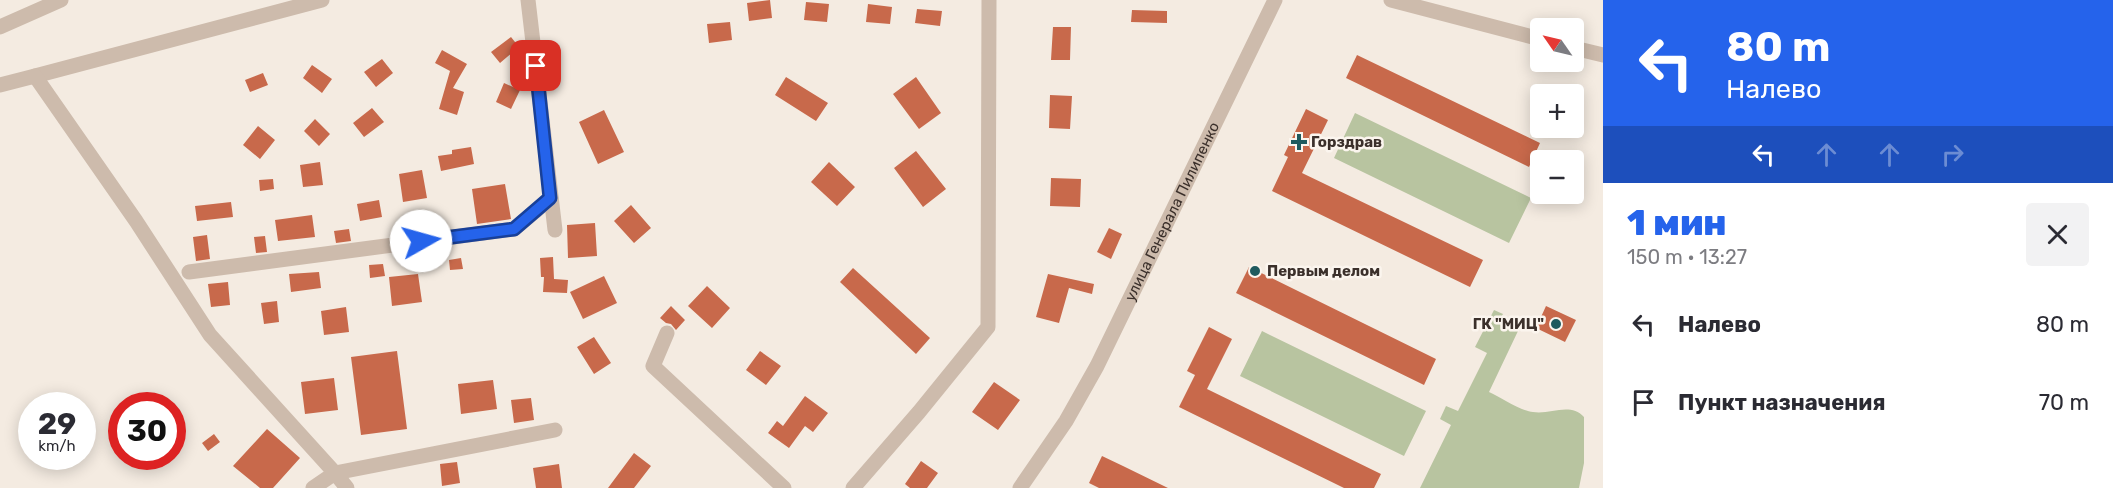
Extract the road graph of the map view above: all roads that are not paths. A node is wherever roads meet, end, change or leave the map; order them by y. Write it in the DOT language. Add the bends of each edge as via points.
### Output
graph roads {
  1 [pos="61,0"];
  2 [pos="322,0"];
  3 [pos="528,0"];
  4 [pos="989,0"];
  5 [pos="1275,0"];
  6 [pos="1390,0"];
  7 [pos="0,27"];
  8 [pos="1530,36"];
  9 [pos="1584,51"];
  10 [pos="1603,56"];
  11 [pos="35,76"];
  12 [pos="0,85"];
  13 [pos="550,198"];
  14 [pos="555,230"];
  15 [pos="189,272"];
  16 [pos="667,333"];
  17 [pos="555,430"];
  18 [pos="335,473"];
  19 [pos="313,488"];
  20 [pos="347,488"];
  21 [pos="784,488"];
  22 [pos="853,488"];
  23 [pos="1020,488"];
  1 -- 7 [label="street"];
  2 -- 11 [label="street"];
  3 -- 13 [label="street"];
  4 -- 22 [label="street" via="988,327"];
  5 -- 23 [label="street, улица Генерала Пилипенко" via="1097,366 1066,421"];
  6 -- 8 [label="street"];
  9 -- 10 [label="street"];
  11 -- 12 [label="street"];
  11 -- 18 [label="street" via="210,335"];
  13 -- 14 [label="street"];
  13 -- 15 [label="street" via="514,229"];
  16 -- 21 [label="street" via="653,366"];
  17 -- 18 [label="street"];
  18 -- 19 [label="street"];
  18 -- 20 [label="street"];
}
